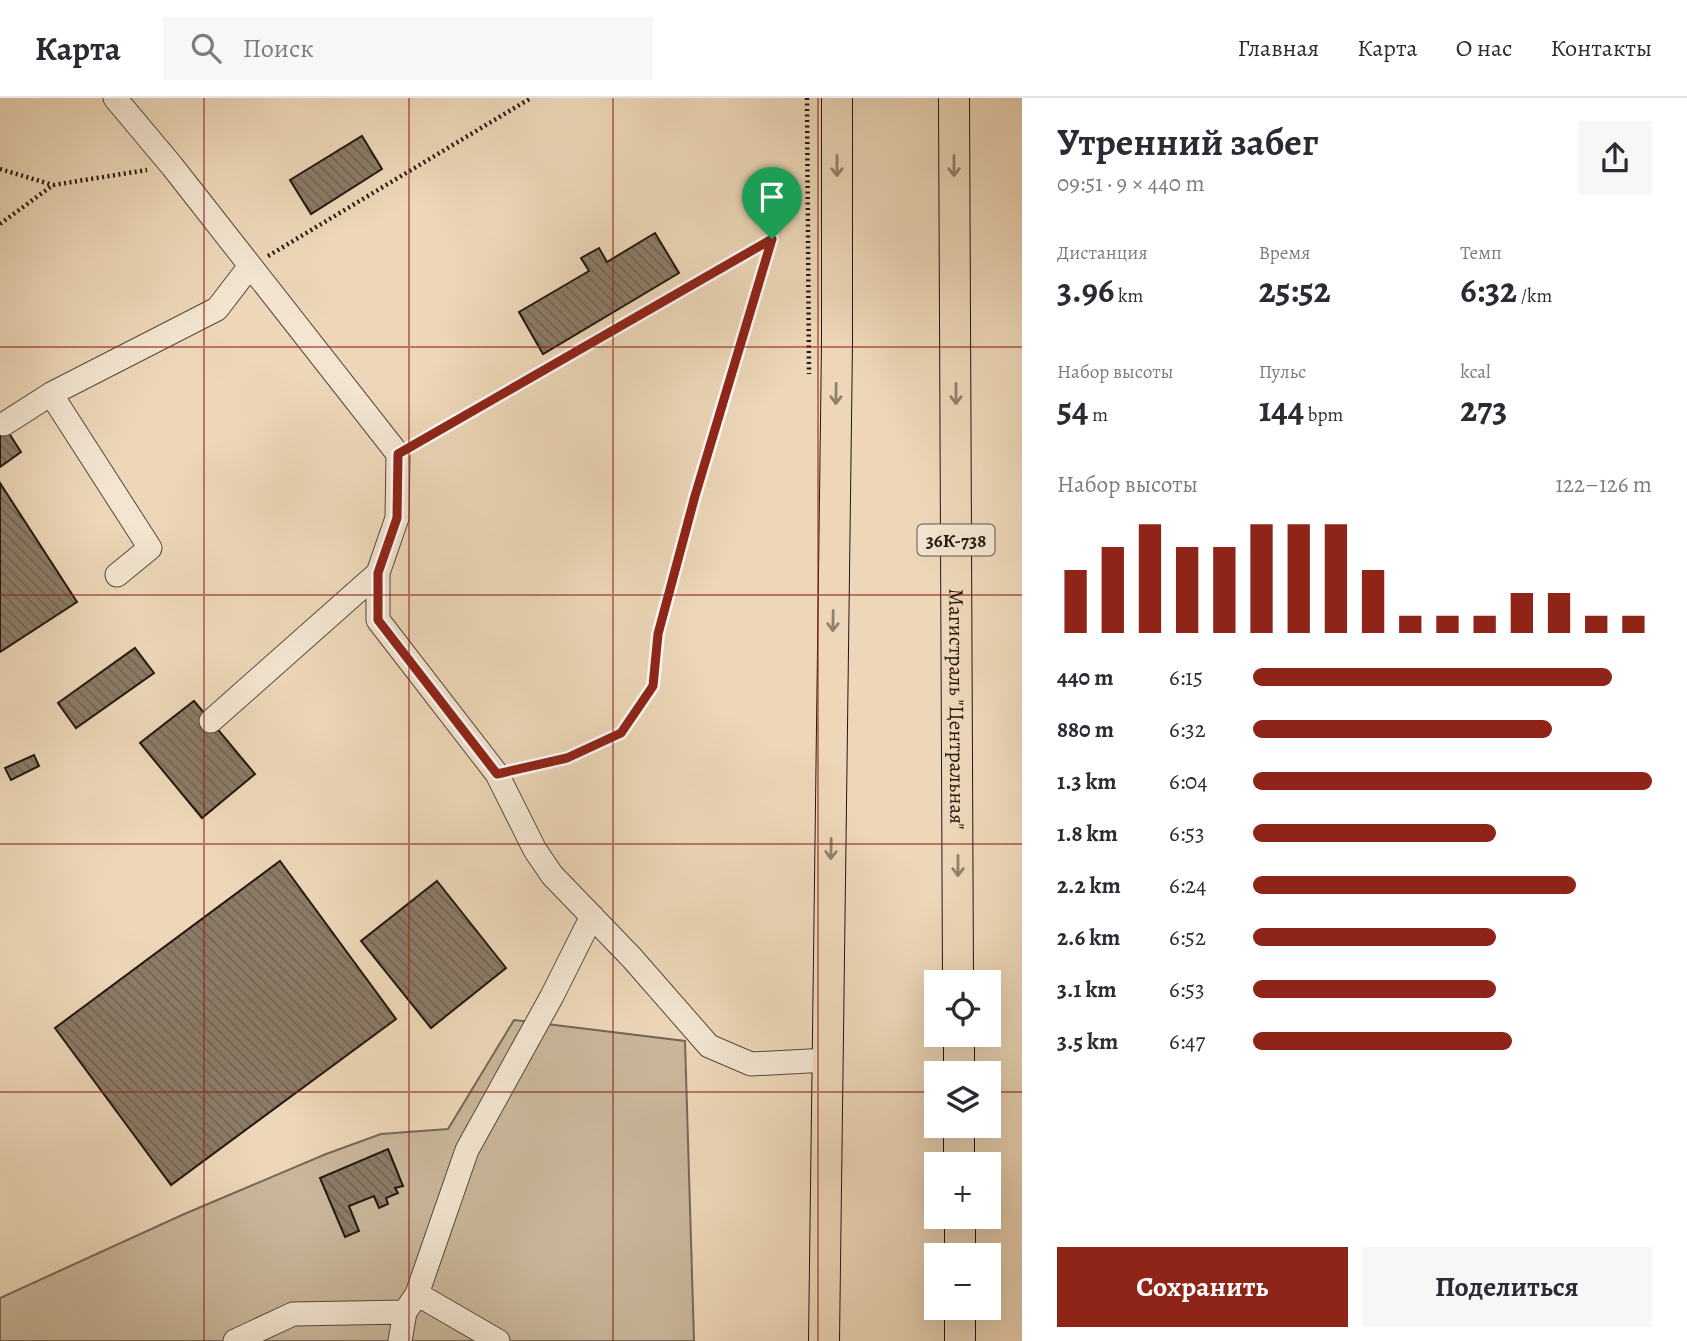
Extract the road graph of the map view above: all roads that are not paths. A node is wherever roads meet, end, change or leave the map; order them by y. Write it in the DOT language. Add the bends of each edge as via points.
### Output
graph roads {
  1 [pos="115,98"];
  2 [pos="837,98"];
  3 [pos="954,98"];
  4 [pos="250,266"];
  5 [pos="51,394"];
  6 [pos="4,424"];
  7 [pos="378,573"];
  8 [pos="117,575"];
  9 [pos="211,721"];
  10 [pos="592,916"];
  11 [pos="958,970"];
  12 [pos="828,1060"];
  13 [pos="411,1303"];
  14 [pos="960,1320"];
  15 [pos="235,1341"];
  16 [pos="400,1341"];
  17 [pos="498,1341"];
  18 [pos="824,1341"];
  19 [pos="960,1341"];
  1 -- 4 [label="street"];
  2 -- 12 [label="main road, one-way"];
  3 -- 11 [label="main road, Магистраль \"Центральная\" / 36К-738, one-way"];
  4 -- 5 [label="street" via="217,309"];
  4 -- 7 [label="street" via="398,454 397,518"];
  5 -- 6 [label="street"];
  5 -- 8 [label="street" via="150,548"];
  7 -- 9 [label="street"];
  7 -- 10 [label="street" via="378,620 497,774 552,875"];
  10 -- 12 [label="street" via="709,1046 751,1064"];
  10 -- 13 [label="street" via="467,1150"];
  12 -- 18 [label="main road"];
  13 -- 15 [label="street" via="293,1314"];
  13 -- 16 [label="street"];
  13 -- 17 [label="street"];
  14 -- 19 [label="main road"];
}
